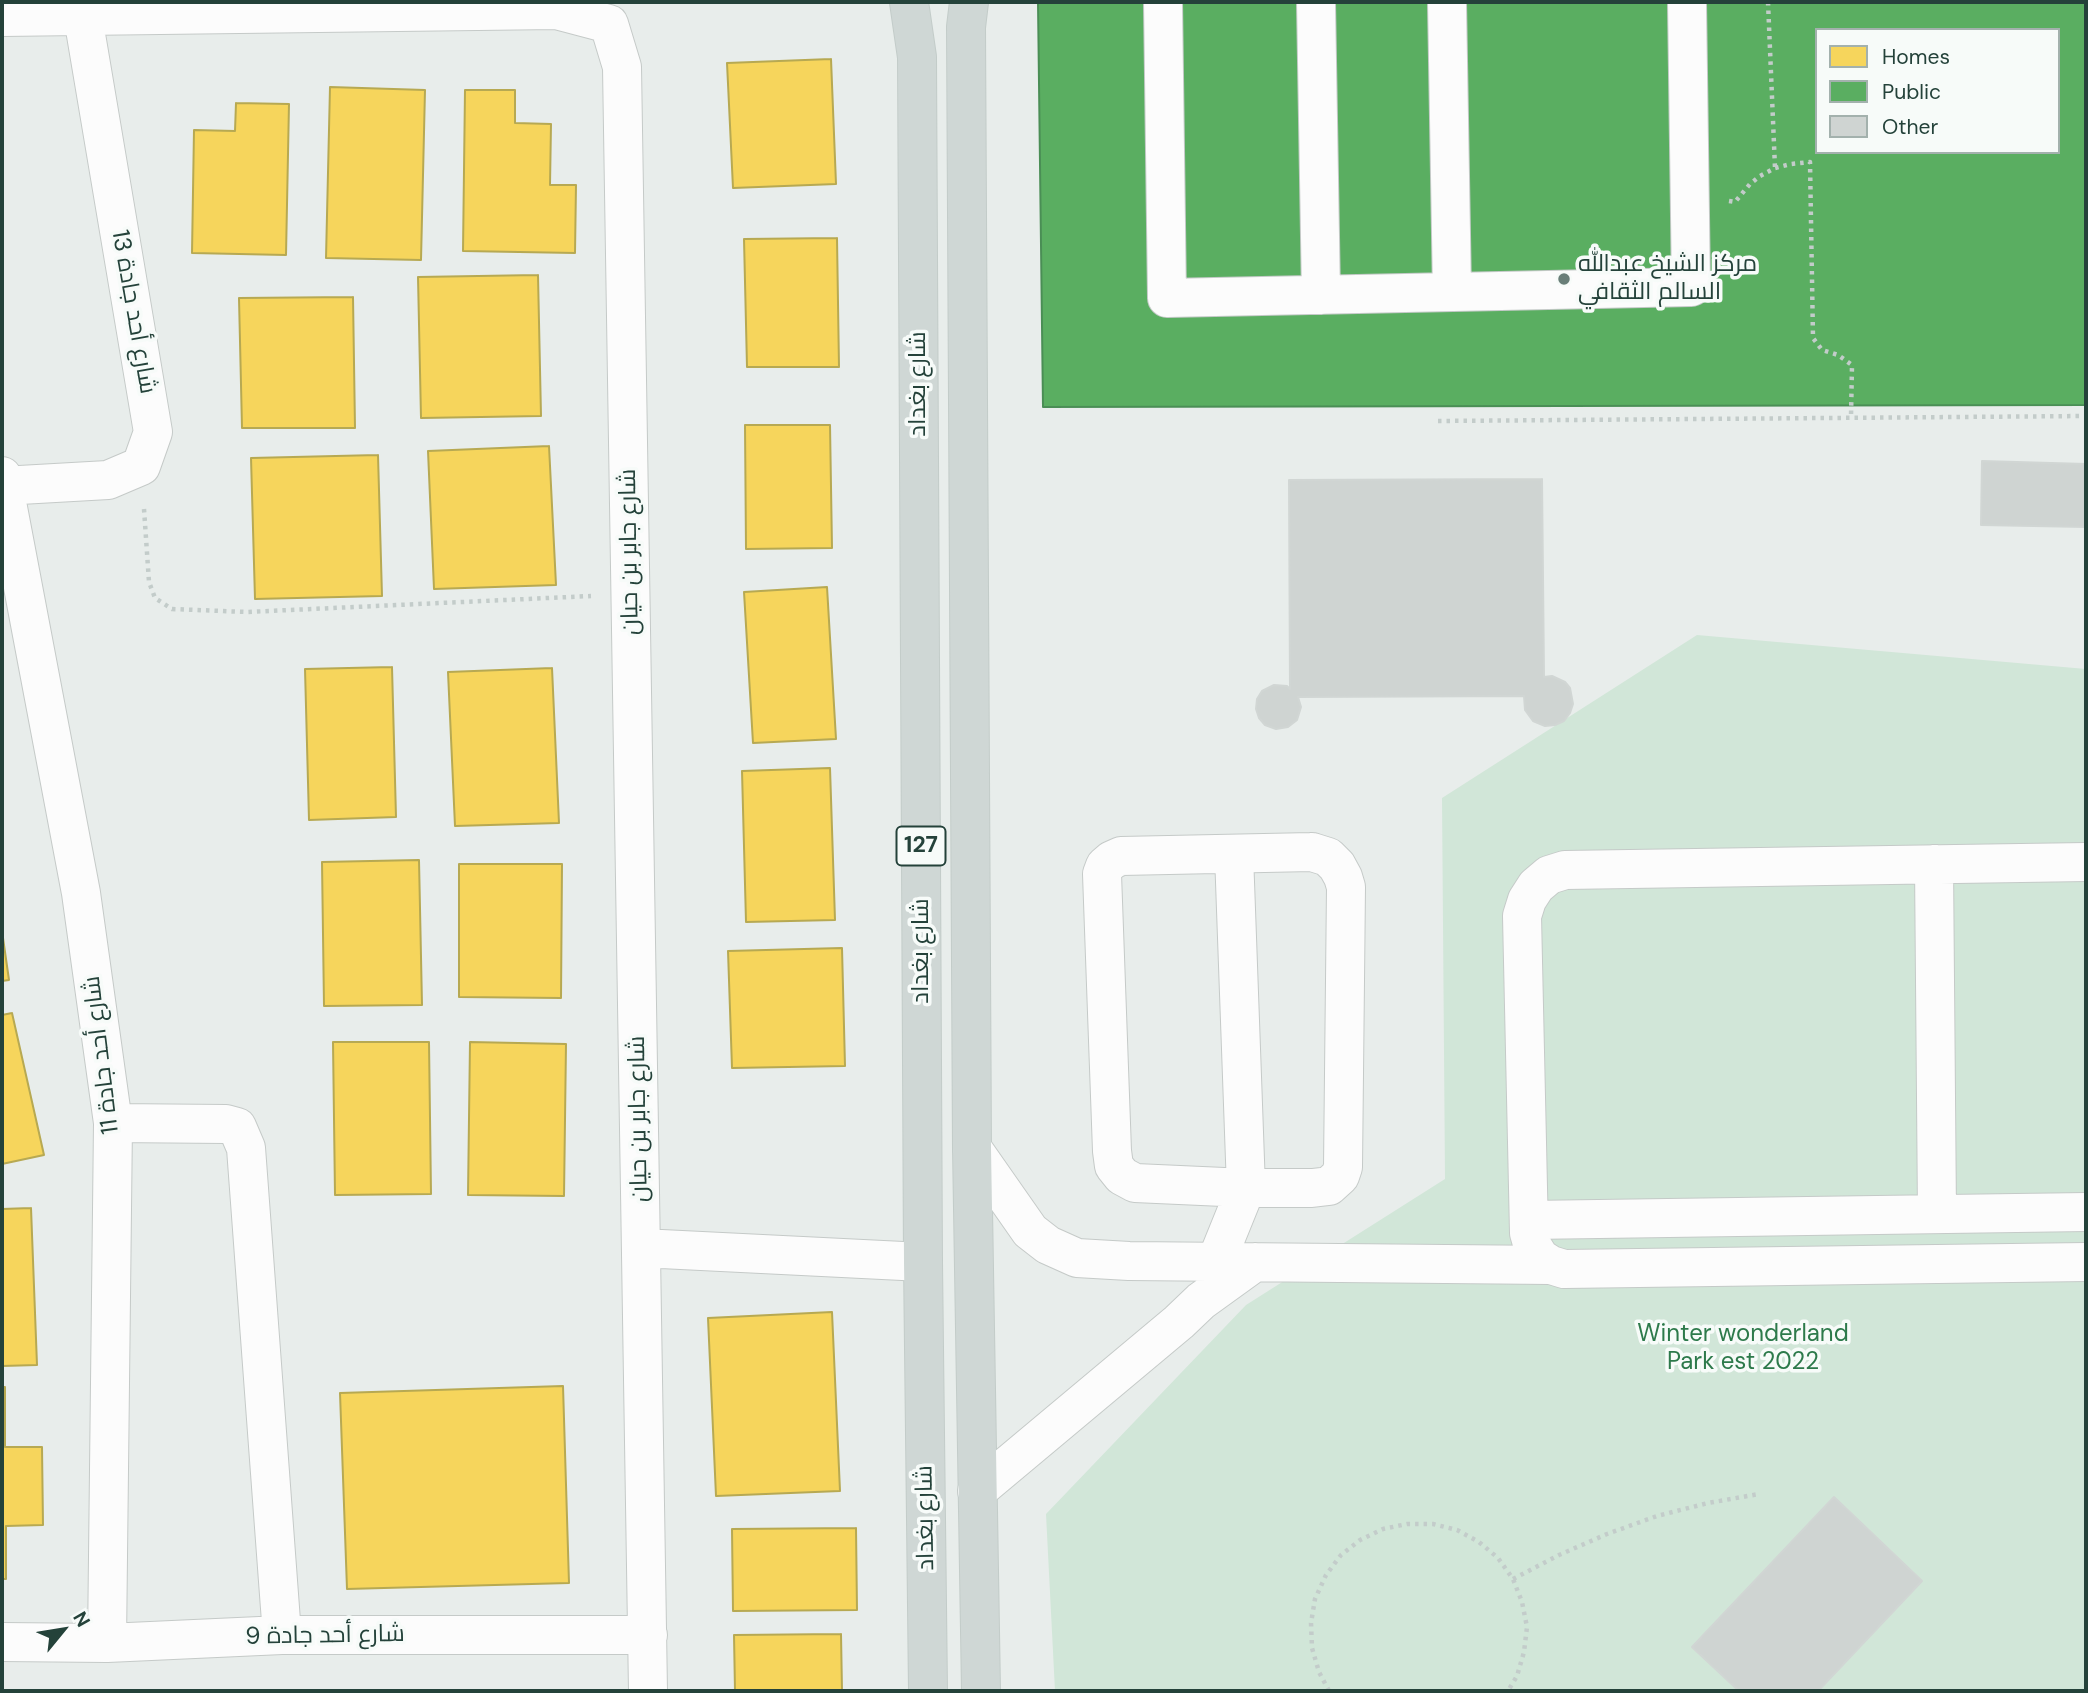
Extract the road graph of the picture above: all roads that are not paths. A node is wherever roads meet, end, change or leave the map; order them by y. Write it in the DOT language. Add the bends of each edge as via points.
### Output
graph roads {
  1 [pos="909,2"];
  2 [pos="969,2"];
  3 [pos="1163,2"];
  4 [pos="1316,2"];
  5 [pos="1447,2"];
  6 [pos="1687,2"];
  7 [pos="2,17"];
  8 [pos="83,18"];
  9 [pos="1452,292"];
  10 [pos="1321,295"];
  11 [pos="3,482"];
  12 [pos="1234,854"];
  13 [pos="2086,862"];
  14 [pos="1934,864"];
  15 [pos="113,1123"];
  16 [pos="972,1148"];
  17 [pos="1246,1188"];
  18 [pos="2086,1212"];
  19 [pos="1937,1214"];
  20 [pos="1529,1220"];
  21 [pos="641,1248"];
  22 [pos="923,1262"];
  23 [pos="1216,1262"];
  24 [pos="1255,1262"];
  25 [pos="2086,1262"];
  26 [pos="1551,1265"];
  27 [pos="977,1491"];
  28 [pos="282,1635"];
  29 [pos="648,1635"];
  30 [pos="2,1642"];
  31 [pos="107,1643"];
  32 [pos="648,1691"];
  33 [pos="928,1691"];
  34 [pos="981,1691"];
  1 -- 22 [label="main road, شارع بغداد / 127" via="917,71"];
  2 -- 16 [label="main road, شارع بغداد / 127"];
  3 -- 10 [label="street" via="1167,298"];
  4 -- 10 [label="street"];
  5 -- 9 [label="street"];
  6 -- 9 [label="street" via="1691,287"];
  7 -- 8 [label="street, شارع جابر بن حيان"];
  8 -- 11 [label="street, شارع أحد جادة 13" via="153,432 141,466 108,480"];
  8 -- 21 [label="street, شارع جابر بن حيان" via="556,10 609,24 622,67"];
  9 -- 10 [label="street"];
  11 -- 15 [label="street, شارع أحد جادة 11" via="81,893"];
  12 -- 17 [label="street"];
  12 -- 17 [label="street" via="1312,852 1337,866 1346,887 1343,1167 1329,1186"];
  12 -- 17 [label="street" via="1121,856 1101,874 1114,1166 1135,1183"];
  13 -- 14 [label="street"];
  14 -- 19 [label="street"];
  14 -- 20 [label="street" via="1565,870 1536,886 1522,916"];
  15 -- 28 [label="street" via="226,1124 237,1127 246,1148"];
  15 -- 31 [label="street, شارع أحد جادة 11"];
  16 -- 23 [label="street" via="1030,1231 1048,1245 1077,1258"];
  16 -- 27 [label="main road, شارع بغداد / 127"];
  17 -- 23 [label="street"];
  18 -- 19 [label="street"];
  19 -- 20 [label="street"];
  20 -- 26 [label="street" via="1533,1247"];
  21 -- 22 [label="street"];
  21 -- 29 [label="street, شارع جابر بن حيان"];
  22 -- 33 [label="main road, شارع بغداد / 127"];
  23 -- 24 [label="street"];
  24 -- 26 [label="street"];
  24 -- 27 [label="street" via="1201,1301"];
  25 -- 26 [label="street" via="1564,1269"];
  27 -- 34 [label="main road, شارع بغداد / 127"];
  28 -- 29 [label="street, شارع أحد جادة 9"];
  28 -- 31 [label="street, شارع أحد جادة 9"];
  29 -- 32 [label="street, شارع جابر بن حيان"];
  30 -- 31 [label="street, شارع أحد جادة 9"];
}
